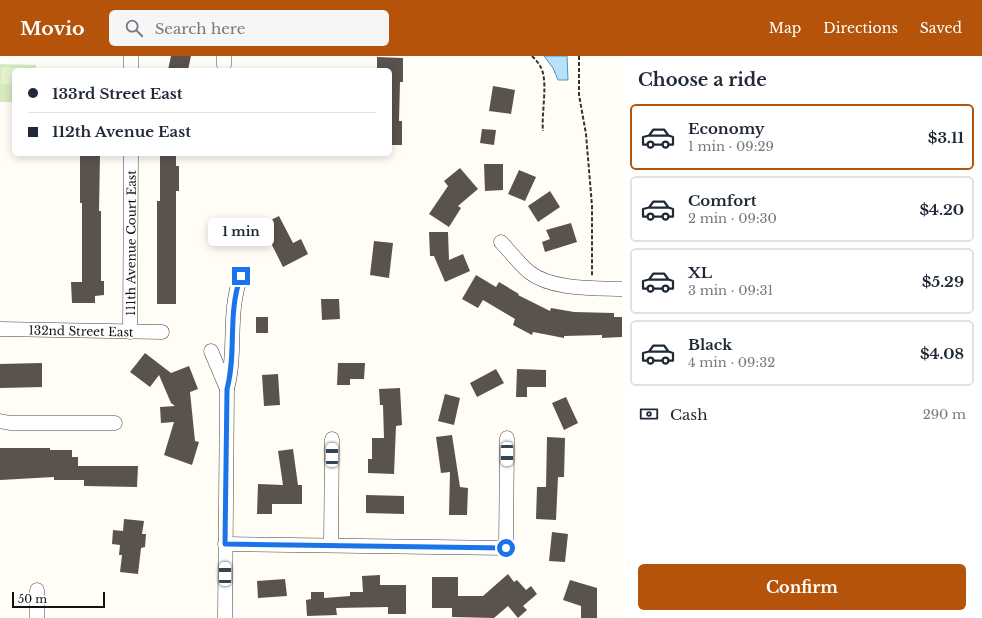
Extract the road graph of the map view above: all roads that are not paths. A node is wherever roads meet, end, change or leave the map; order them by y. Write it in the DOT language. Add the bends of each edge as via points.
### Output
graph roads {
  1 [pos="131,56"];
  2 [pos="131,68"];
  3 [pos="131,156"];
  4 [pos="501,242"];
  5 [pos="241,276"];
  6 [pos="622,288"];
  7 [pos="0,329"];
  8 [pos="130,332"];
  9 [pos="162,332"];
  10 [pos="211,351"];
  11 [pos="227,389"];
  12 [pos="0,421"];
  13 [pos="115,423"];
  14 [pos="507,438"];
  15 [pos="332,440"];
  16 [pos="225,544"];
  17 [pos="331,545"];
  18 [pos="37,590"];
  19 [pos="37,618"];
  20 [pos="225,618"];
  1 -- 2 [label="street"];
  3 -- 8 [label="street, 111th Avenue Court East"];
  4 -- 6 [label="street" via="529,272 538,277 562,285"];
  5 -- 11 [label="street" via="234,303 231,368"];
  7 -- 8 [label="street, 132nd Street East"];
  8 -- 9 [label="street, 132nd Street East"];
  10 -- 11 [label="street"];
  11 -- 16 [label="street"];
  12 -- 13 [label="street"];
  14 -- 17 [label="street" via="506,548"];
  15 -- 17 [label="street"];
  16 -- 17 [label="street"];
  16 -- 20 [label="street"];
  18 -- 19 [label="street"];
}
